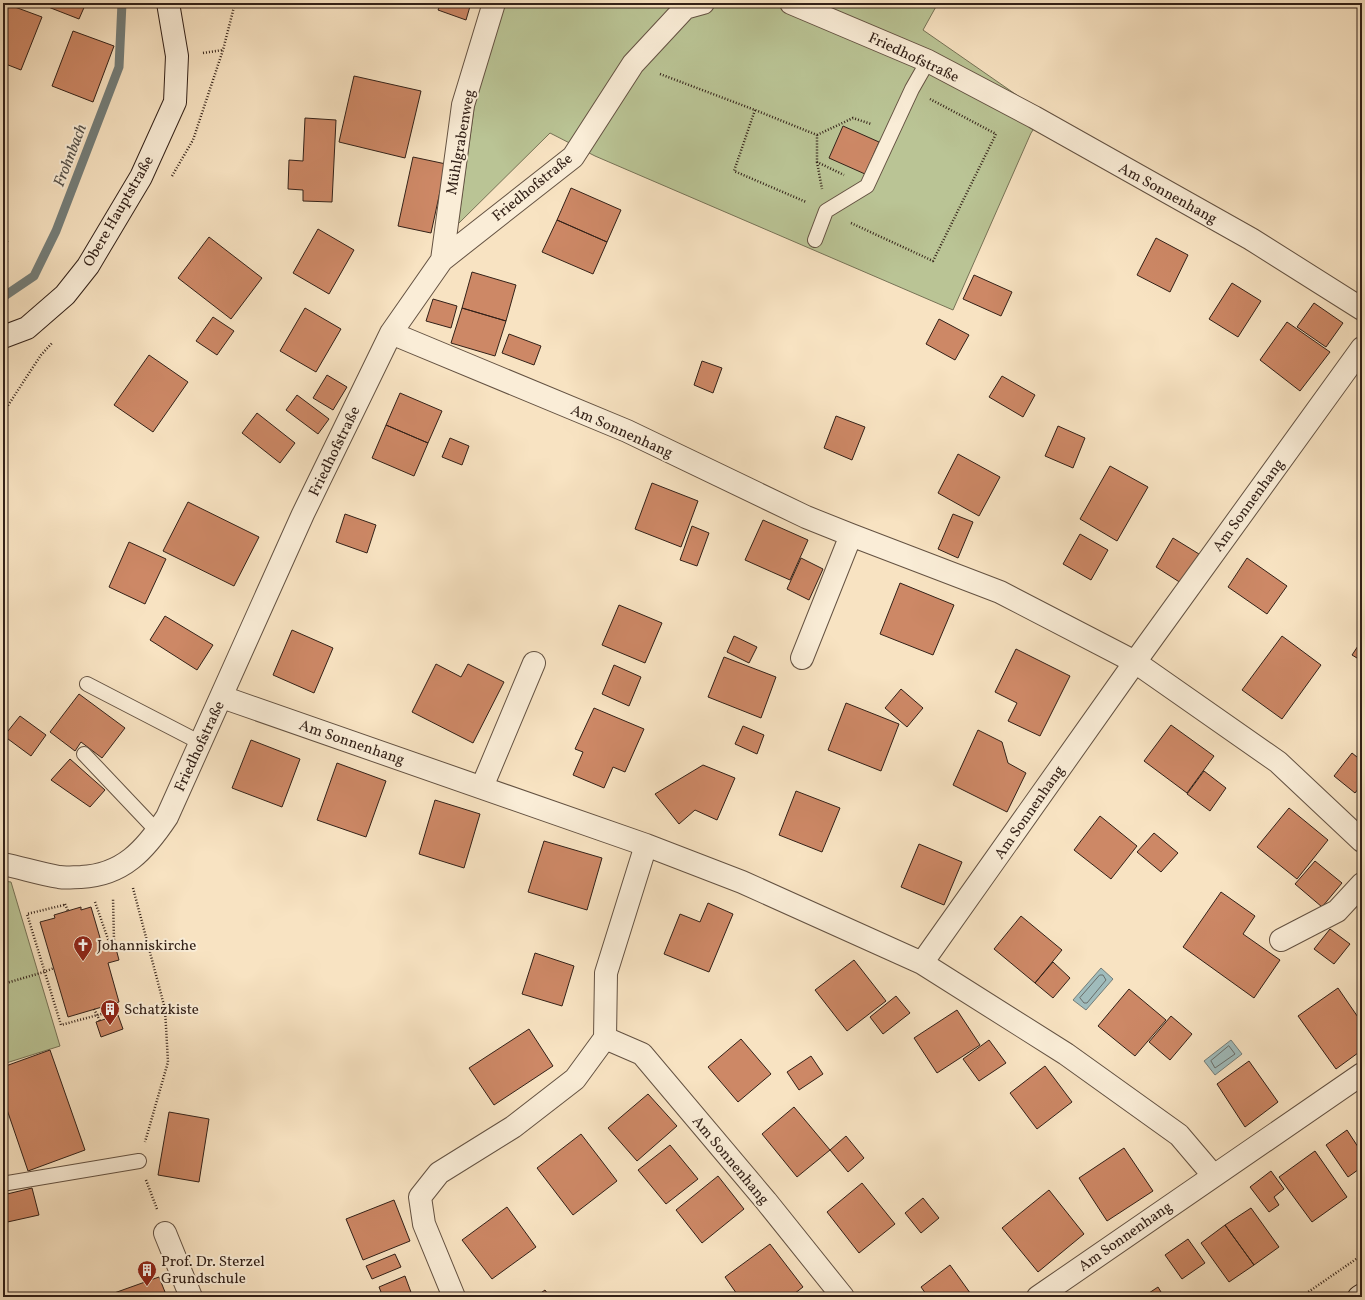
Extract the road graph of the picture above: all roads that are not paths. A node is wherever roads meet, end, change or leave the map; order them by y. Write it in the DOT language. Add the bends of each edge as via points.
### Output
graph roads {
  1 [pos="168,3"];
  2 [pos="494,3"];
  3 [pos="703,3"];
  4 [pos="791,3"];
  5 [pos="928,60"];
  6 [pos="1034,117"];
  7 [pos="814,240"];
  8 [pos="442,260"];
  9 [pos="1362,309"];
  10 [pos="391,333"];
  11 [pos="3,337"];
  12 [pos="1362,348"];
  13 [pos="850,536"];
  14 [pos="802,658"];
  15 [pos="1135,662"];
  16 [pos="534,663"];
  17 [pos="87,684"];
  18 [pos="222,697"];
  19 [pos="201,743"];
  20 [pos="84,754"];
  21 [pos="482,787"];
  22 [pos="157,831"];
  23 [pos="1362,842"];
  24 [pos="646,844"];
  25 [pos="3,864"];
  26 [pos="1362,884"];
  27 [pos="1281,940"];
  28 [pos="922,963"];
  29 [pos="606,1038"];
  30 [pos="1362,1074"];
  31 [pos="139,1161"];
  32 [pos="1213,1175"];
  33 [pos="3,1182"];
  34 [pos="165,1233"];
  35 [pos="1362,1295"];
  36 [pos="191,1297"];
  37 [pos="454,1297"];
  38 [pos="843,1297"];
  39 [pos="1038,1297"];
  40 [pos="1359,1297"];
  1 -- 11 [label="street, Obere Hauptstraße" via="177,56 175,102 141,177 88,266 65,295 27,328"];
  2 -- 8 [label="street, Mühlgrabenweg" via="463,105"];
  3 -- 8 [label="street, Friedhofstraße" via="685,8 633,64 573,157"];
  4 -- 5 [label="street, Friedhofstraße"];
  5 -- 6 [label="street, Friedhofstraße"];
  5 -- 7 [label="lane" via="891,131 867,186 826,211"];
  6 -- 9 [label="street, Am Sonnenhang" via="1251,239"];
  8 -- 10 [label="street, Friedhofstraße"];
  10 -- 13 [label="street, Am Sonnenhang" via="627,431"];
  10 -- 18 [label="street, Friedhofstraße" via="303,514"];
  12 -- 15 [label="street, Am Sonnenhang"];
  13 -- 14 [label="street"];
  13 -- 15 [label="street, Am Sonnenhang" via="1000,592"];
  15 -- 23 [label="street, Am Sonnenhang" via="1278,762"];
  15 -- 28 [label="street, Am Sonnenhang"];
  16 -- 21 [label="street"];
  17 -- 19 [label="lane"];
  18 -- 19 [label="street, Friedhofstraße"];
  18 -- 21 [label="street, Am Sonnenhang"];
  19 -- 22 [label="street, Friedhofstraße" via="167,817"];
  20 -- 22 [label="lane"];
  21 -- 24 [label="street, Am Sonnenhang"];
  22 -- 25 [label="street, Friedhofstraße" via="150,842 126,862 97,876 61,878"];
  24 -- 28 [label="street, Am Sonnenhang" via="742,882"];
  24 -- 29 [label="street" via="606,972"];
  26 -- 27 [label="street" via="1337,910"];
  28 -- 32 [label="street, Am Sonnenhang" via="1066,1054 1179,1135"];
  29 -- 37 [label="street" via="575,1079 513,1126 439,1173 420,1197 424,1224"];
  29 -- 38 [label="street, Am Sonnenhang" via="642,1054"];
  30 -- 32 [label="street, Am Sonnenhang"];
  31 -- 33 [label="lane"];
  32 -- 39 [label="street, Am Sonnenhang"];
  34 -- 36 [label="street"];
  35 -- 40 [label="street"];
}
